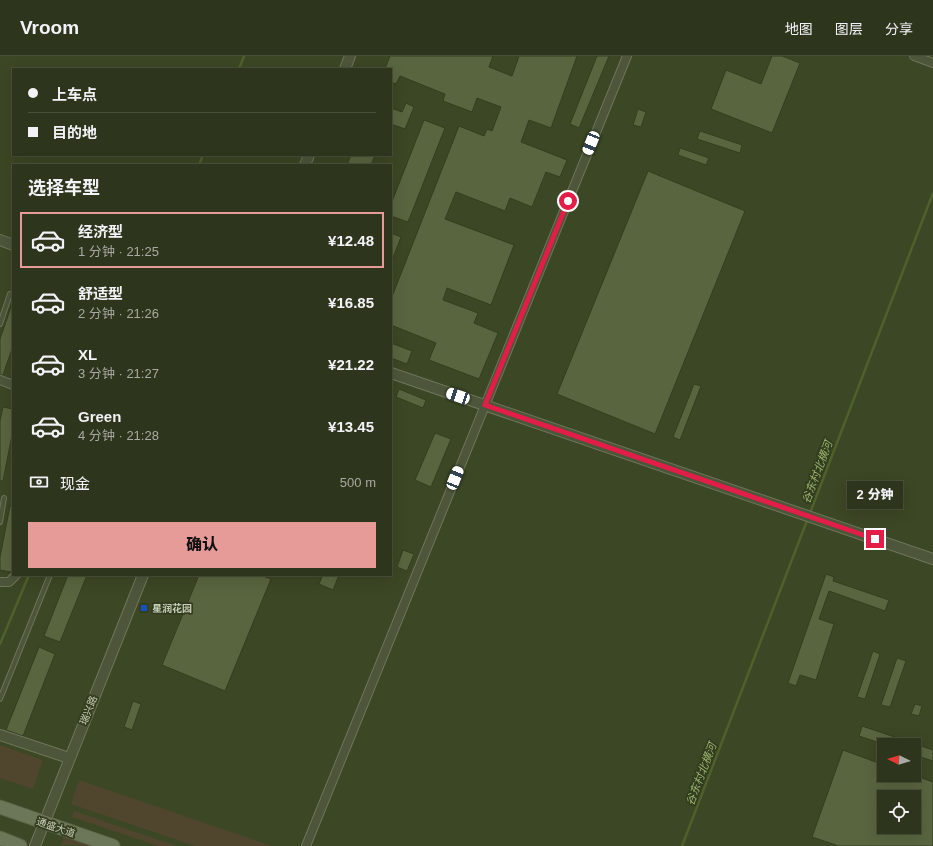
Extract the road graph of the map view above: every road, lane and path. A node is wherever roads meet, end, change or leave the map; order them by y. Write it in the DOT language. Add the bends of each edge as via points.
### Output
graph roads {
  1 [pos="350,56"];
  2 [pos="627,56"];
  3 [pos="914,56"];
  4 [pos="933,63"];
  5 [pos="345,68"];
  6 [pos="0,240"];
  7 [pos="12,245"];
  8 [pos="10,294"];
  9 [pos="0,324"];
  10 [pos="392,373"];
  11 [pos="0,380"];
  12 [pos="12,385"];
  13 [pos="485,405"];
  14 [pos="4,498"];
  15 [pos="0,522"];
  16 [pos="933,559"];
  17 [pos="15,576"];
  18 [pos="50,576"];
  19 [pos="143,576"];
  20 [pos="0,582"];
  21 [pos="0,699"];
  22 [pos="0,735"];
  23 [pos="69,758"];
  24 [pos="0,807"];
  25 [pos="43,822"];
  26 [pos="0,838"];
  27 [pos="20,846"];
  28 [pos="35,846"];
  29 [pos="113,846"];
  30 [pos="306,846"];
  1 -- 5 [label="street"];
  2 -- 13 [label="street"];
  3 -- 4 [label="street"];
  6 -- 7 [label="street"];
  8 -- 9 [label="lane"];
  10 -- 13 [label="street"];
  11 -- 12 [label="street"];
  13 -- 16 [label="street"];
  13 -- 30 [label="street"];
  14 -- 15 [label="lane"];
  17 -- 20 [label="street" via="9,582"];
  18 -- 21 [label="lane"];
  19 -- 23 [label="street, 瑞兴路"];
  22 -- 23 [label="street"];
  23 -- 25 [label="street, 瑞兴路"];
  24 -- 25 [label="main road, 通盛大道"];
  25 -- 28 [label="street, 瑞兴路"];
  25 -- 29 [label="main road, 通盛大道"];
  26 -- 27 [label="main road"];
}
